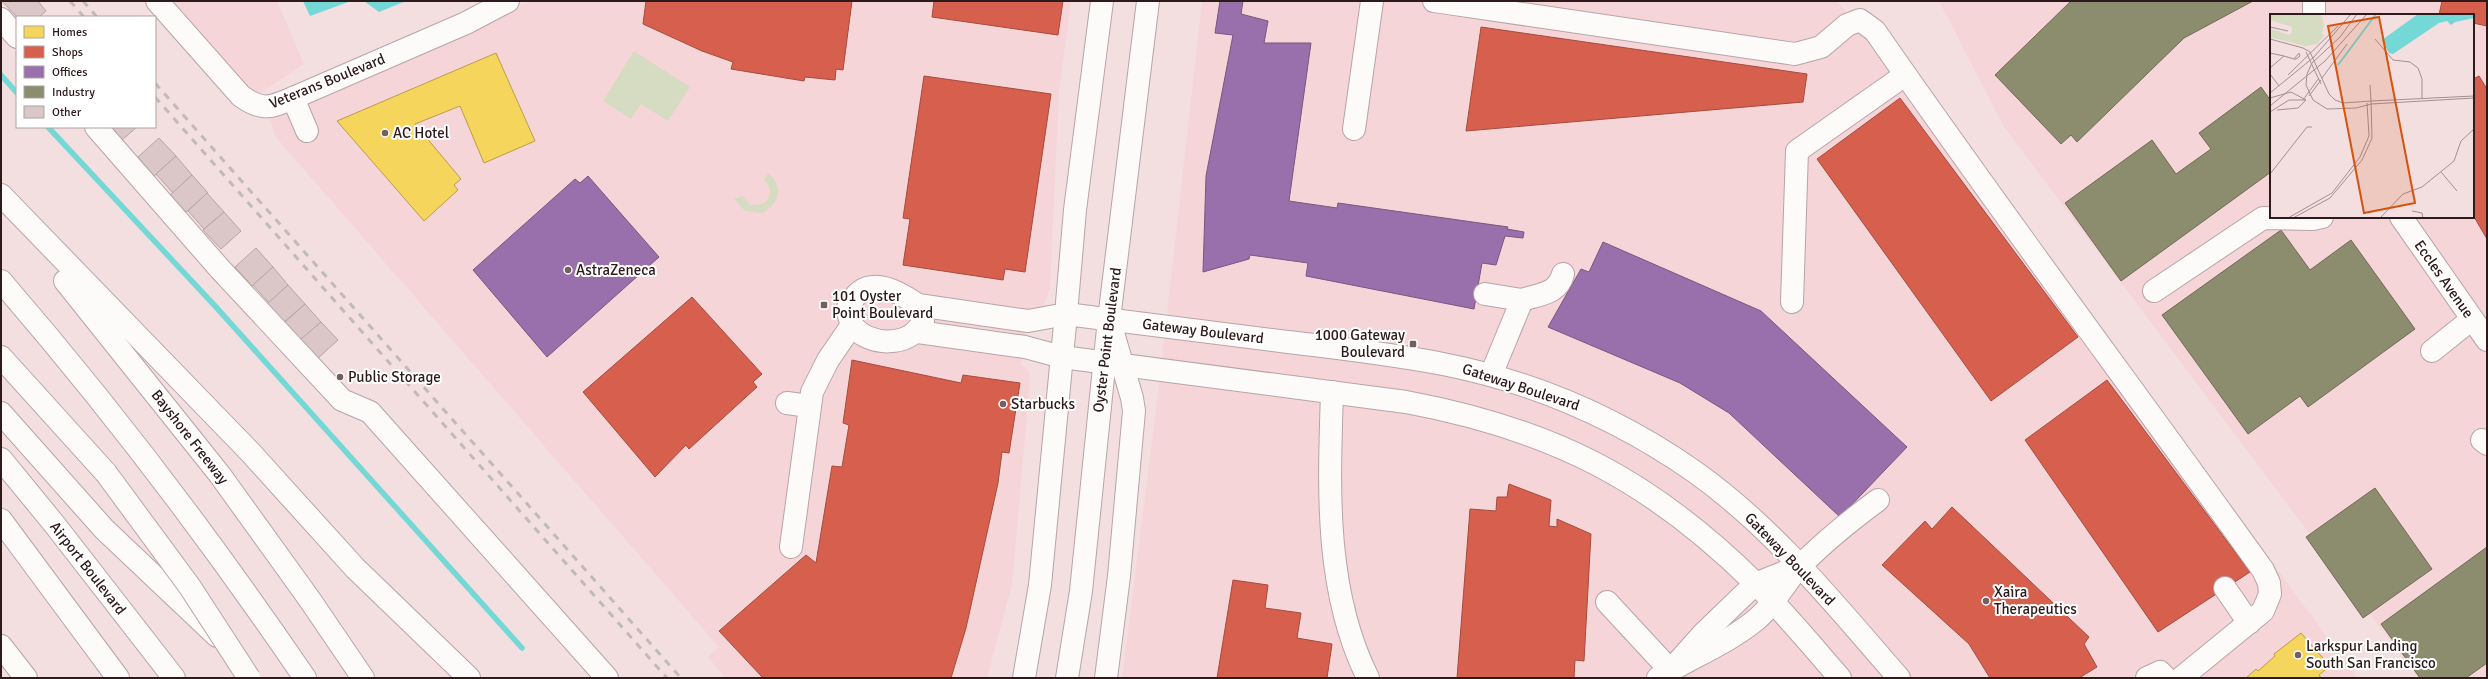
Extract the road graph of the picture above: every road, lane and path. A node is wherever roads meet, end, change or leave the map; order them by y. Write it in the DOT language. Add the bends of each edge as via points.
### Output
graph roads {
  1 [pos="157,1"];
  2 [pos="508,1"];
  3 [pos="1102,1"];
  4 [pos="1148,1"];
  5 [pos="1372,1"];
  6 [pos="1434,1"];
  7 [pos="2314,1"];
  8 [pos="1548,9"];
  9 [pos="2314,14"];
  10 [pos="1,19"];
  11 [pos="16,36"];
  12 [pos="1905,75"];
  13 [pos="284,102"];
  14 [pos="97,128"];
  15 [pos="1354,129"];
  16 [pos="307,131"];
  17 [pos="1,195"];
  18 [pos="1,207"];
  19 [pos="2318,218"];
  20 [pos="2402,218"];
  21 [pos="1558,278"];
  22 [pos="1,280"];
  23 [pos="2154,291"];
  24 [pos="1485,294"];
  25 [pos="1522,300"];
  26 [pos="1792,302"];
  27 [pos="918,305"];
  28 [pos="1066,314"];
  29 [pos="1109,319"];
  30 [pos="2472,319"];
  31 [pos="852,325"];
  32 [pos="918,332"];
  33 [pos="2487,340"];
  34 [pos="2432,351"];
  35 [pos="1,357"];
  36 [pos="1062,357"];
  37 [pos="1112,364"];
  38 [pos="1491,375"];
  39 [pos="1332,392"];
  40 [pos="787,403"];
  41 [pos="809,406"];
  42 [pos="1,413"];
  43 [pos="1,459"];
  44 [pos="1878,500"];
  45 [pos="1,520"];
  46 [pos="791,547"];
  47 [pos="1800,566"];
  48 [pos="1755,584"];
  49 [pos="2225,588"];
  50 [pos="1607,602"];
  51 [pos="1774,603"];
  52 [pos="2249,623"];
  53 [pos="1,646"];
  54 [pos="1664,674"];
  55 [pos="26,678"];
  56 [pos="118,678"];
  57 [pos="174,678"];
  58 [pos="249,678"];
  59 [pos="256,678"];
  60 [pos="305,678"];
  61 [pos="363,678"];
  62 [pos="469,678"];
  63 [pos="607,678"];
  64 [pos="1024,678"];
  65 [pos="1067,678"];
  66 [pos="1106,678"];
  67 [pos="1368,678"];
  68 [pos="1840,678"];
  69 [pos="1899,678"];
  70 [pos="2147,678"];
  71 [pos="2166,678"];
  72 [pos="2181,678"];
  1 -- 13 [label="main road, Veterans Boulevard" via="241,96 253,105"];
  2 -- 13 [label="main road, Veterans Boulevard" via="466,23"];
  3 -- 28 [label="main road" via="1075,210"];
  4 -- 29 [label="main road, Oyster Point Boulevard"];
  5 -- 15 [label="main road"];
  6 -- 8 [label="main road"];
  7 -- 9 [label="main road"];
  8 -- 12 [label="main road" via="1795,54 1821,47 1846,25 1860,20 1875,31"];
  10 -- 11 [label="main road"];
  12 -- 26 [label="main road" via="1872,108 1797,150"];
  12 -- 52 [label="main road" via="1971,171 2112,360 2263,570 2269,583 2270,594 2263,611"];
  13 -- 16 [label="main road"];
  14 -- 63 [label="main road" via="220,269 342,400 370,412"];
  17 -- 62 [label="main road" via="251,453 355,568"];
  18 -- 61 [label="main road, Bayshore Freeway" via="70,287 220,476"];
  19 -- 23 [label="main road" via="2263,218"];
  20 -- 30 [label="main road, Eccles Avenue"];
  21 -- 25 [label="main road"];
  22 -- 60 [label="main road" via="182,505"];
  24 -- 25 [label="main road"];
  25 -- 38 [label="main road"];
  27 -- 28 [label="main road, Gateway Boulevard" via="1028,320"];
  27 -- 31 [label="main road" via="890,289 877,286 862,288 852,298 847,310"];
  27 -- 32 [label="main road" via="923,322"];
  28 -- 29 [label="main road, Gateway Boulevard"];
  28 -- 36 [label="main road"];
  29 -- 37 [label="main road"];
  29 -- 38 [label="main road, Gateway Boulevard" via="1396,356"];
  30 -- 33 [label="main road, Eccles Avenue"];
  30 -- 34 [label="main road"];
  31 -- 32 [label="main road" via="865,335 880,341 898,341"];
  31 -- 41 [label="main road" via="828,360 812,392"];
  32 -- 36 [label="main road" via="1025,347"];
  35 -- 58 [label="main road, bridge" via="106,473 190,587"];
  36 -- 37 [label="main road"];
  36 -- 64 [label="main road" via="1040,585"];
  37 -- 39 [label="main road"];
  37 -- 65 [label="main road, Oyster Point Boulevard"];
  37 -- 66 [label="main road" via="1132,398 1134,411 1119,576"];
  38 -- 47 [label="main road, Gateway Boulevard" via="1585,408 1641,437 1702,478 1752,519"];
  39 -- 48 [label="main road" via="1461,412 1567,448 1619,475 1670,509 1715,545"];
  39 -- 67 [label="main road" via="1331,524 1337,575 1347,622"];
  40 -- 41 [label="main road"];
  41 -- 46 [label="main road"];
  42 -- 59 [label="main road" via="104,529 205,624"];
  43 -- 57 [label="main road, Airport Boulevard"];
  44 -- 47 [label="main road"];
  45 -- 56 [label="main road"];
  47 -- 48 [label="main road"];
  47 -- 51 [label="main road"];
  47 -- 69 [label="main road, Gateway Boulevard"];
  48 -- 51 [label="main road"];
  48 -- 54 [label="main road"];
  49 -- 52 [label="main road"];
  50 -- 54 [label="main road"];
  51 -- 54 [label="main road" via="1757,619 1710,651"];
  51 -- 68 [label="main road"];
  52 -- 72 [label="main road"];
  53 -- 55 [label="main road"];
  70 -- 71 [label="main road" via="2160,672"];
}
